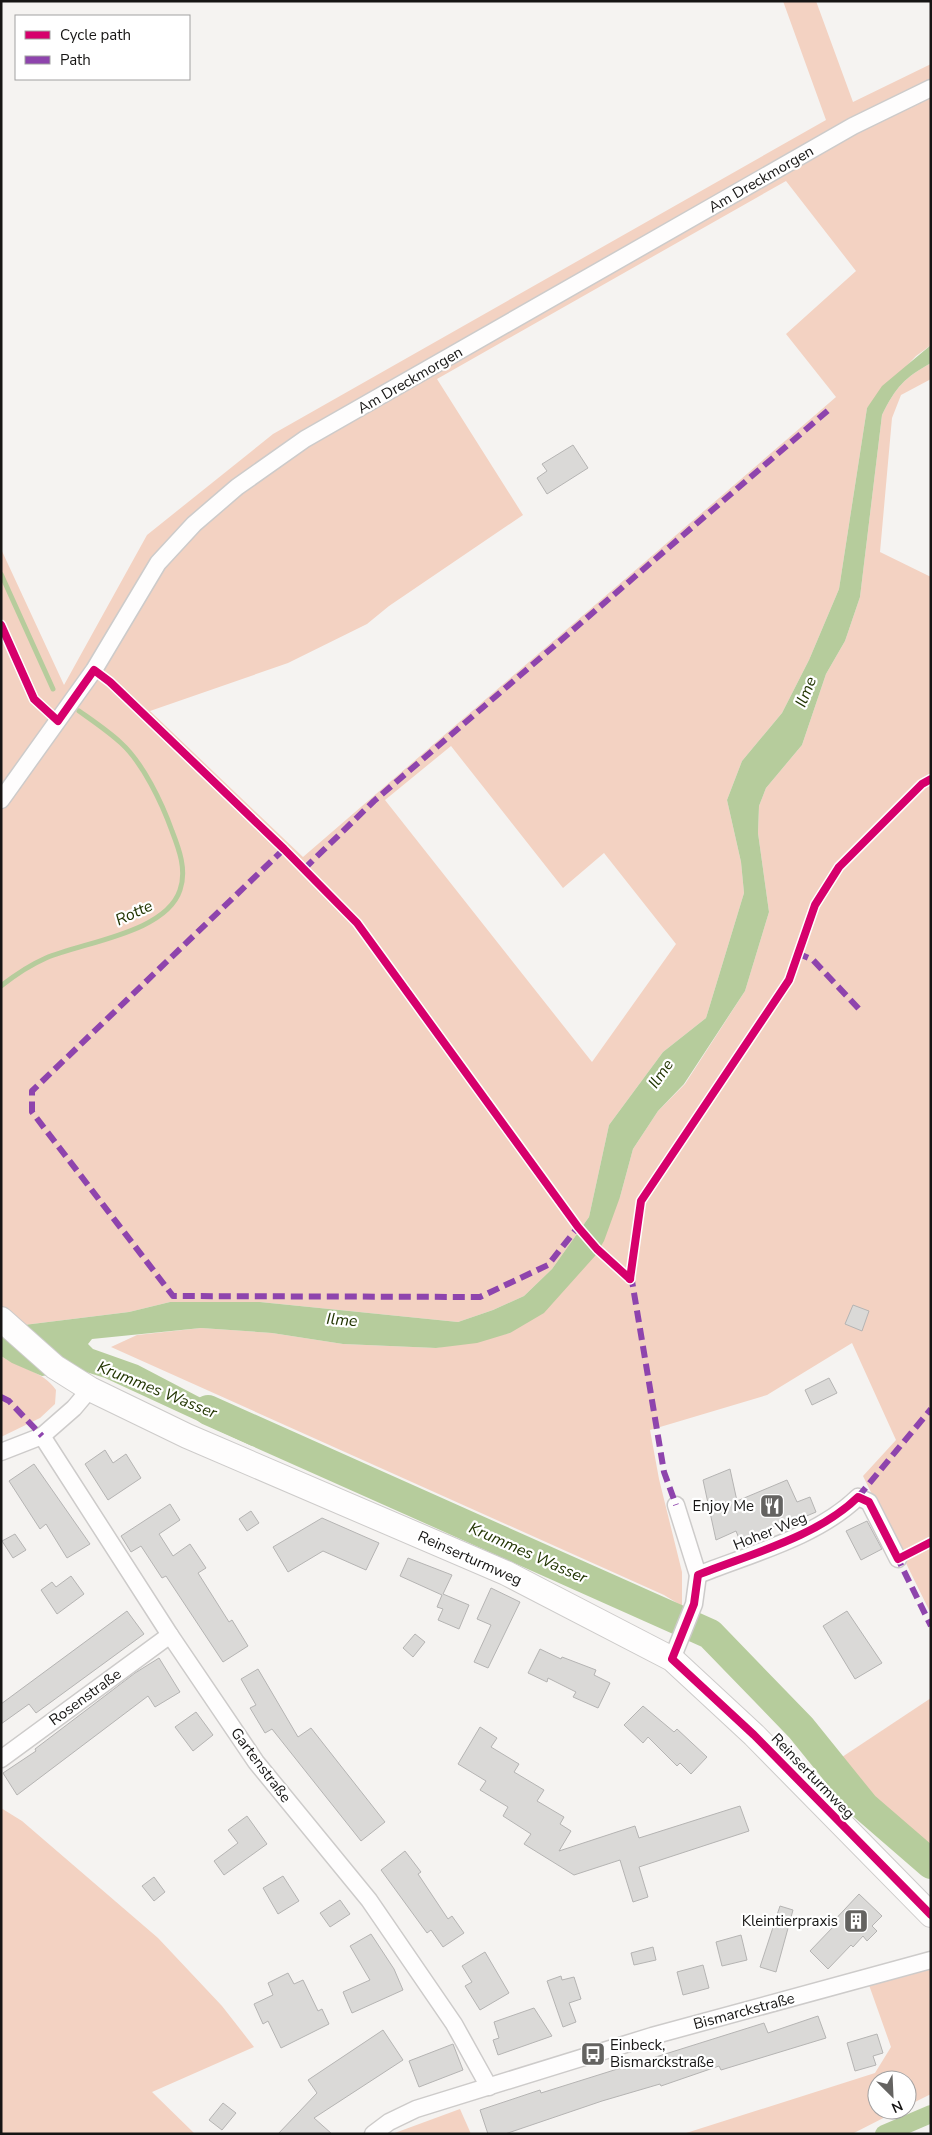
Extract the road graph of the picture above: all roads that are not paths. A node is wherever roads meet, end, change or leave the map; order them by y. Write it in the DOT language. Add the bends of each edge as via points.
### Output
graph roads {
  1 [pos="931,88"];
  2 [pos="1,800"];
  3 [pos="1,1319"];
  4 [pos="90,1389"];
  5 [pos="42,1436"];
  6 [pos="1,1452"];
  7 [pos="676,1505"];
  8 [pos="898,1559"];
  9 [pos="698,1575"];
  10 [pos="170,1635"];
  11 [pos="676,1649"];
  12 [pos="1,1759"];
  13 [pos="931,1915"];
  14 [pos="931,1960"];
  15 [pos="489,2087"];
  16 [pos="373,2134"];
  1 -- 2 [label="street, Am Dreckmorgen" via="853,126 305,439 237,487 194,524 158,563 94,670"];
  3 -- 4 [label="main road, Reinserturmweg" via="55,1367"];
  4 -- 5 [label="street"];
  4 -- 11 [label="main road, Reinserturmweg" via="187,1436"];
  5 -- 6 [label="street"];
  5 -- 10 [label="street, Gartenstraße"];
  7 -- 9 [label="street"];
  8 -- 9 [label="street, Hoher Weg" via="870,1502 858,1497 814,1529"];
  9 -- 11 [label="street" via="694,1604"];
  10 -- 12 [label="street, Rosenstraße"];
  10 -- 15 [label="street, Gartenstraße" via="256,1762 369,1900 454,2024"];
  11 -- 13 [label="main road, Reinserturmweg" via="754,1735"];
  14 -- 15 [label="street, Bismarckstraße" via="652,2036"];
  15 -- 16 [label="street, Bismarckstraße" via="416,2109"];
}
